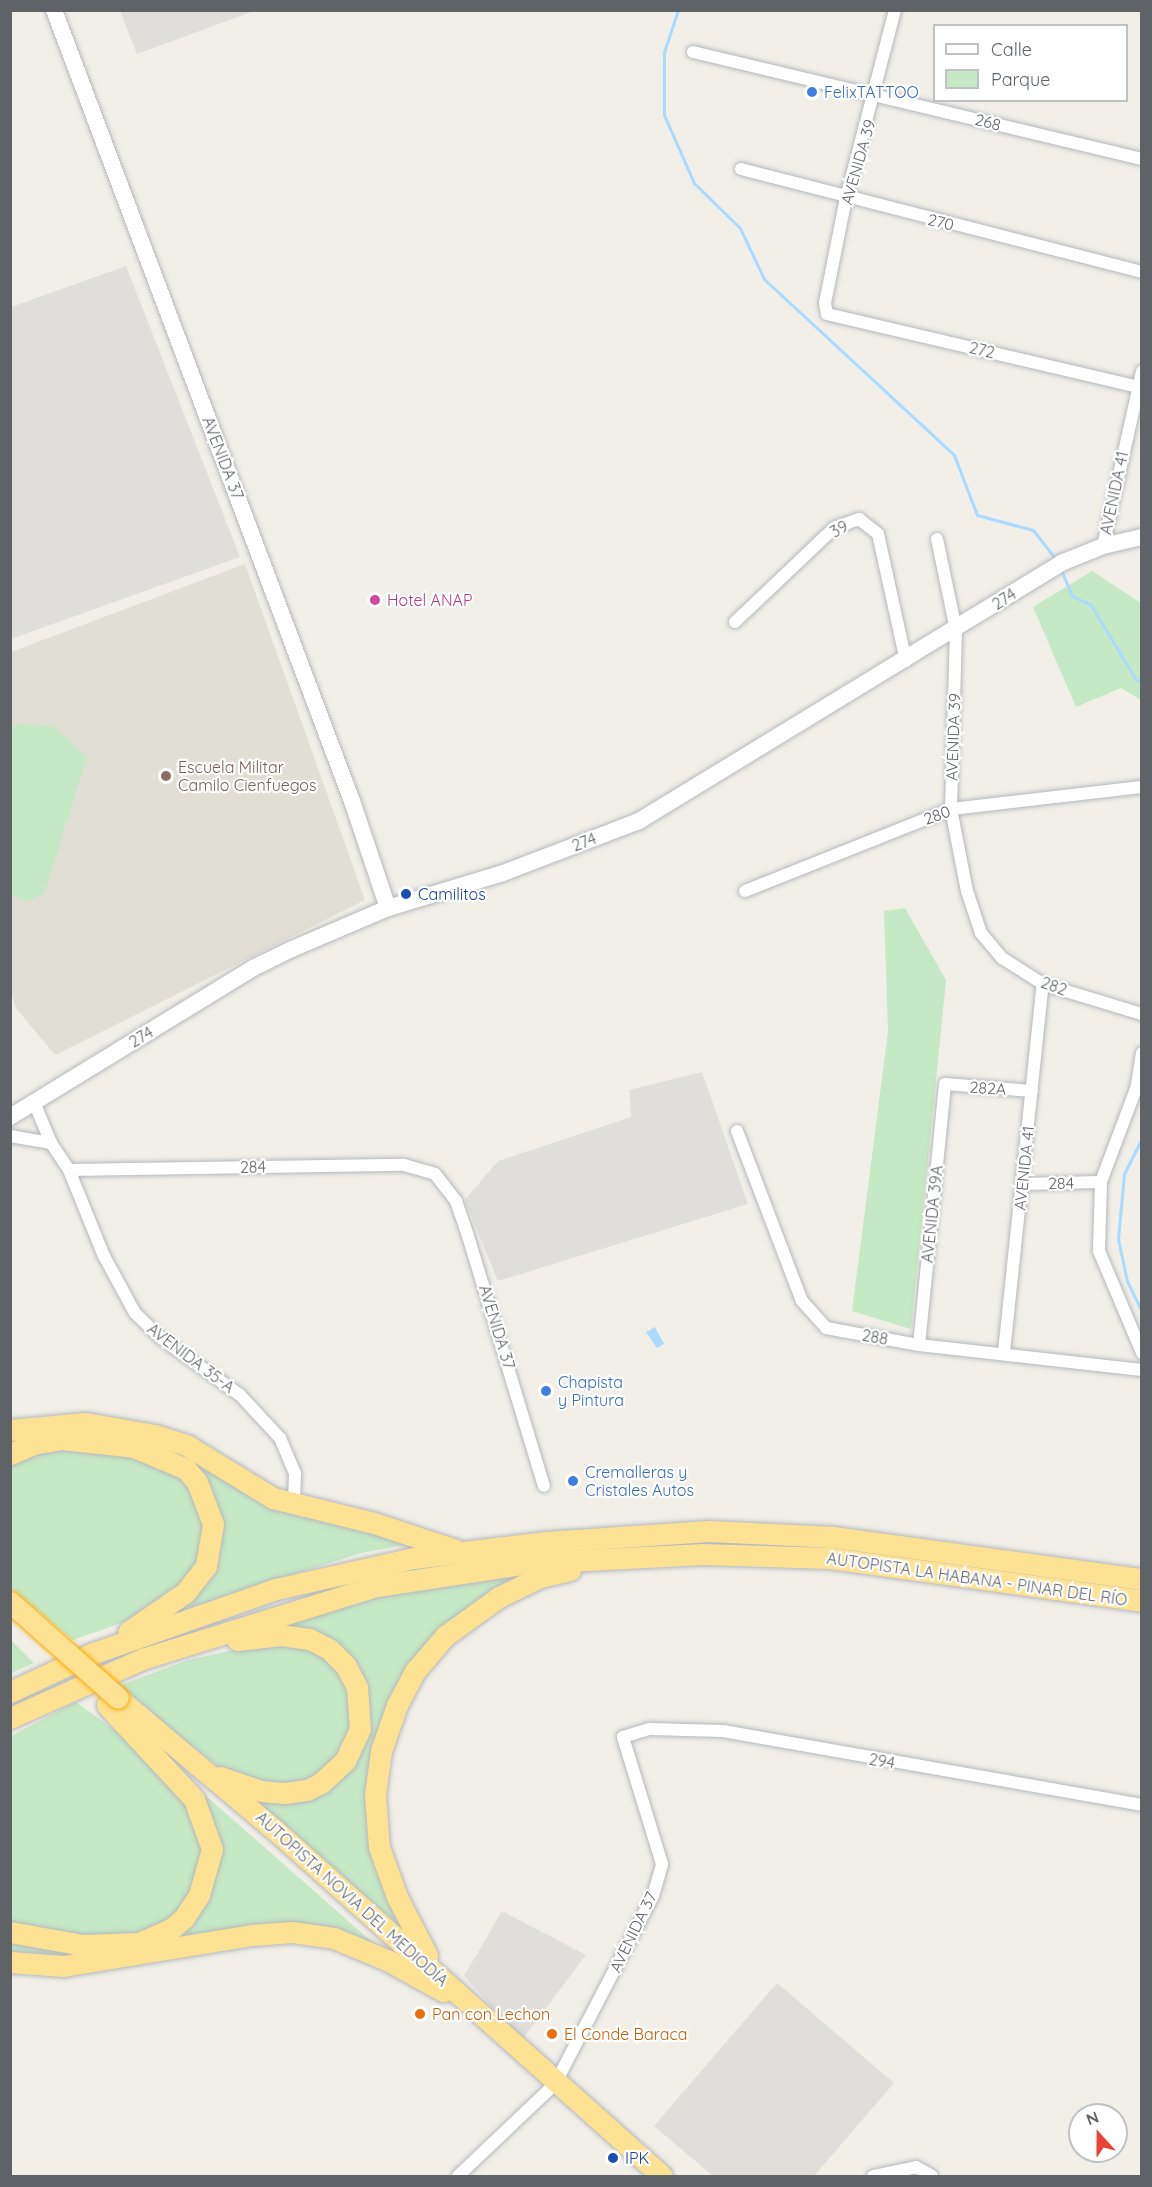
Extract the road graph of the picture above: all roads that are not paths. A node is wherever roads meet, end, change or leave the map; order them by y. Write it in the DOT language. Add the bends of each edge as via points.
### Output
graph roads {
  1 [pos="54,10"];
  2 [pos="896,10"];
  3 [pos="693,52"];
  4 [pos="876,95"];
  5 [pos="1142,159"];
  6 [pos="741,169"];
  7 [pos="846,198"];
  8 [pos="1142,272"];
  9 [pos="827,314"];
  10 [pos="1142,371"];
  11 [pos="1138,387"];
  12 [pos="1142,537"];
  13 [pos="937,539"];
  14 [pos="1102,546"];
  15 [pos="735,622"];
  16 [pos="956,630"];
  17 [pos="906,661"];
  18 [pos="1142,787"];
  19 [pos="951,809"];
  20 [pos="745,891"];
  21 [pos="388,908"];
  22 [pos="981,933"];
  23 [pos="1043,984"];
  24 [pos="1142,1014"];
  25 [pos="1142,1053"];
  26 [pos="945,1084"];
  27 [pos="1032,1091"];
  28 [pos="34,1102"];
  29 [pos="10,1117"];
  30 [pos="737,1131"];
  31 [pos="10,1136"];
  32 [pos="51,1143"];
  33 [pos="69,1170"];
  34 [pos="435,1174"];
  35 [pos="1101,1182"];
  36 [pos="1022,1184"];
  37 [pos="919,1345"];
  38 [pos="1004,1352"];
  39 [pos="1142,1353"];
  40 [pos="1142,1370"];
  41 [pos="10,1430"];
  42 [pos="10,1454"];
  43 [pos="544,1486"];
  44 [pos="294,1504"];
  45 [pos="462,1552"];
  46 [pos="703,1554"];
  47 [pos="1142,1579"];
  48 [pos="1142,1601"];
  49 [pos="10,1602"];
  50 [pos="10,1616"];
  51 [pos="91,1654"];
  52 [pos="142,1659"];
  53 [pos="17,1687"];
  54 [pos="44,1700"];
  55 [pos="112,1702"];
  56 [pos="10,1718"];
  57 [pos="10,1723"];
  58 [pos="623,1737"];
  59 [pos="208,1772"];
  60 [pos="1142,1805"];
  61 [pos="10,1932"];
  62 [pos="10,1962"];
  63 [pos="443,1985"];
  64 [pos="552,2088"];
  65 [pos="458,2176"];
  66 [pos="646,2176"];
  67 [pos="662,2176"];
  68 [pos="873,2176"];
  69 [pos="932,2176"];
  1 -- 21 [label="street, AVENIDA 37" via="352,801"];
  2 -- 4 [label="street, AVENIDA 39"];
  3 -- 4 [label="street, 268"];
  4 -- 5 [label="street, 268"];
  4 -- 7 [label="street, AVENIDA 39"];
  6 -- 7 [label="street, 270"];
  7 -- 8 [label="street, 270"];
  7 -- 9 [label="street, AVENIDA 39" via="825,303"];
  9 -- 11 [label="street, 272"];
  10 -- 11 [label="street, AVENIDA 41"];
  11 -- 14 [label="street, AVENIDA 41"];
  12 -- 14 [label="street, 274"];
  13 -- 16 [label="street, AVENIDA 39"];
  14 -- 16 [label="street, 274" via="1061,563"];
  15 -- 17 [label="street, 39" via="834,528 859,519 878,534"];
  16 -- 17 [label="street, 274"];
  16 -- 19 [label="street, AVENIDA 39"];
  17 -- 21 [label="street, 274" via="639,821 503,873"];
  18 -- 19 [label="street, 280"];
  19 -- 20 [label="street, 280"];
  19 -- 22 [label="street, AVENIDA 39" via="967,891"];
  21 -- 28 [label="street, 274" via="254,968"];
  22 -- 23 [label="street, 282" via="1002,958"];
  23 -- 24 [label="street, 282"];
  23 -- 27 [label="street, AVENIDA 41"];
  25 -- 35 [label="street" via="1137,1086"];
  26 -- 27 [label="street, 282A"];
  26 -- 37 [label="street, AVENIDA 39A"];
  27 -- 36 [label="street, AVENIDA 41"];
  28 -- 29 [label="street, 274"];
  28 -- 32 [label="street, AVENIDA 35-A"];
  30 -- 37 [label="street, 288" via="802,1302 813,1318 826,1328"];
  31 -- 32 [label="street"];
  32 -- 33 [label="street, AVENIDA 35-A"];
  33 -- 34 [label="street, 284" via="404,1165"];
  33 -- 44 [label="street, AVENIDA 35-A" via="104,1256 135,1313 162,1339 240,1395 280,1438 295,1473"];
  34 -- 43 [label="street, AVENIDA 37" via="456,1201"];
  35 -- 36 [label="street, 284"];
  35 -- 39 [label="street" via="1099,1251"];
  36 -- 38 [label="street, AVENIDA 41"];
  37 -- 38 [label="street, 288"];
  38 -- 40 [label="street, 288"];
  41 -- 44 [label="highway" via="86,1423 144,1432 188,1446 273,1498"];
  42 -- 51 [label="highway" via="33,1444 62,1439 134,1447 186,1469 205,1497 213,1538 197,1580 143,1623"];
  44 -- 45 [label="highway" via="374,1523"];
  45 -- 47 [label="highway, AUTOPISTA LA HABANA - PINAR DEL RÍO" via="709,1531 834,1537"];
  45 -- 51 [label="highway, AUTOPISTA LA HABANA - PINAR DEL RÍO" via="365,1567 276,1589"];
  46 -- 48 [label="highway, AUTOPISTA LA HABANA - PINAR DEL RÍO" via="830,1558"];
  46 -- 52 [label="highway, AUTOPISTA LA HABANA - PINAR DEL RÍO" via="529,1563 377,1586"];
  46 -- 63 [label="highway" via="580,1568 540,1577 499,1597 445,1636 416,1670 397,1705 381,1751 375,1795 379,1847 396,1897"];
  49 -- 55 [label="highway, bridge"];
  50 -- 55 [label="highway"];
  51 -- 53 [label="highway, AUTOPISTA LA HABANA - PINAR DEL RÍO"];
  52 -- 54 [label="highway, AUTOPISTA LA HABANA - PINAR DEL RÍO"];
  52 -- 59 [label="highway" via="281,1635 309,1639 329,1649 346,1666 357,1687 360,1729 345,1761 321,1783 296,1792 273,1792"];
  54 -- 56 [label="highway, AUTOPISTA LA HABANA - PINAR DEL RÍO"];
  54 -- 57 [label="highway"];
  55 -- 59 [label="highway, AUTOPISTA NOVIA DEL MEDIODÍA"];
  55 -- 61 [label="highway" via="194,1799 212,1849 199,1895 184,1918 171,1929 139,1943 84,1946"];
  55 -- 63 [label="highway, AUTOPISTA NOVIA DEL MEDIODÍA"];
  58 -- 60 [label="street, 294" via="650,1729 723,1731"];
  58 -- 64 [label="street, AVENIDA 37" via="662,1864 653,1896"];
  59 -- 63 [label="highway, AUTOPISTA NOVIA DEL MEDIODÍA"];
  62 -- 63 [label="highway" via="63,1966 291,1932 334,1938"];
  63 -- 64 [label="highway, AUTOPISTA NOVIA DEL MEDIODÍA"];
  64 -- 65 [label="street, AVENIDA 37"];
  64 -- 66 [label="highway, AUTOPISTA NOVIA DEL MEDIODÍA"];
  64 -- 67 [label="highway, AUTOPISTA NOVIA DEL MEDIODÍA"];
  68 -- 69 [label="street" via="916,2167"];
}
